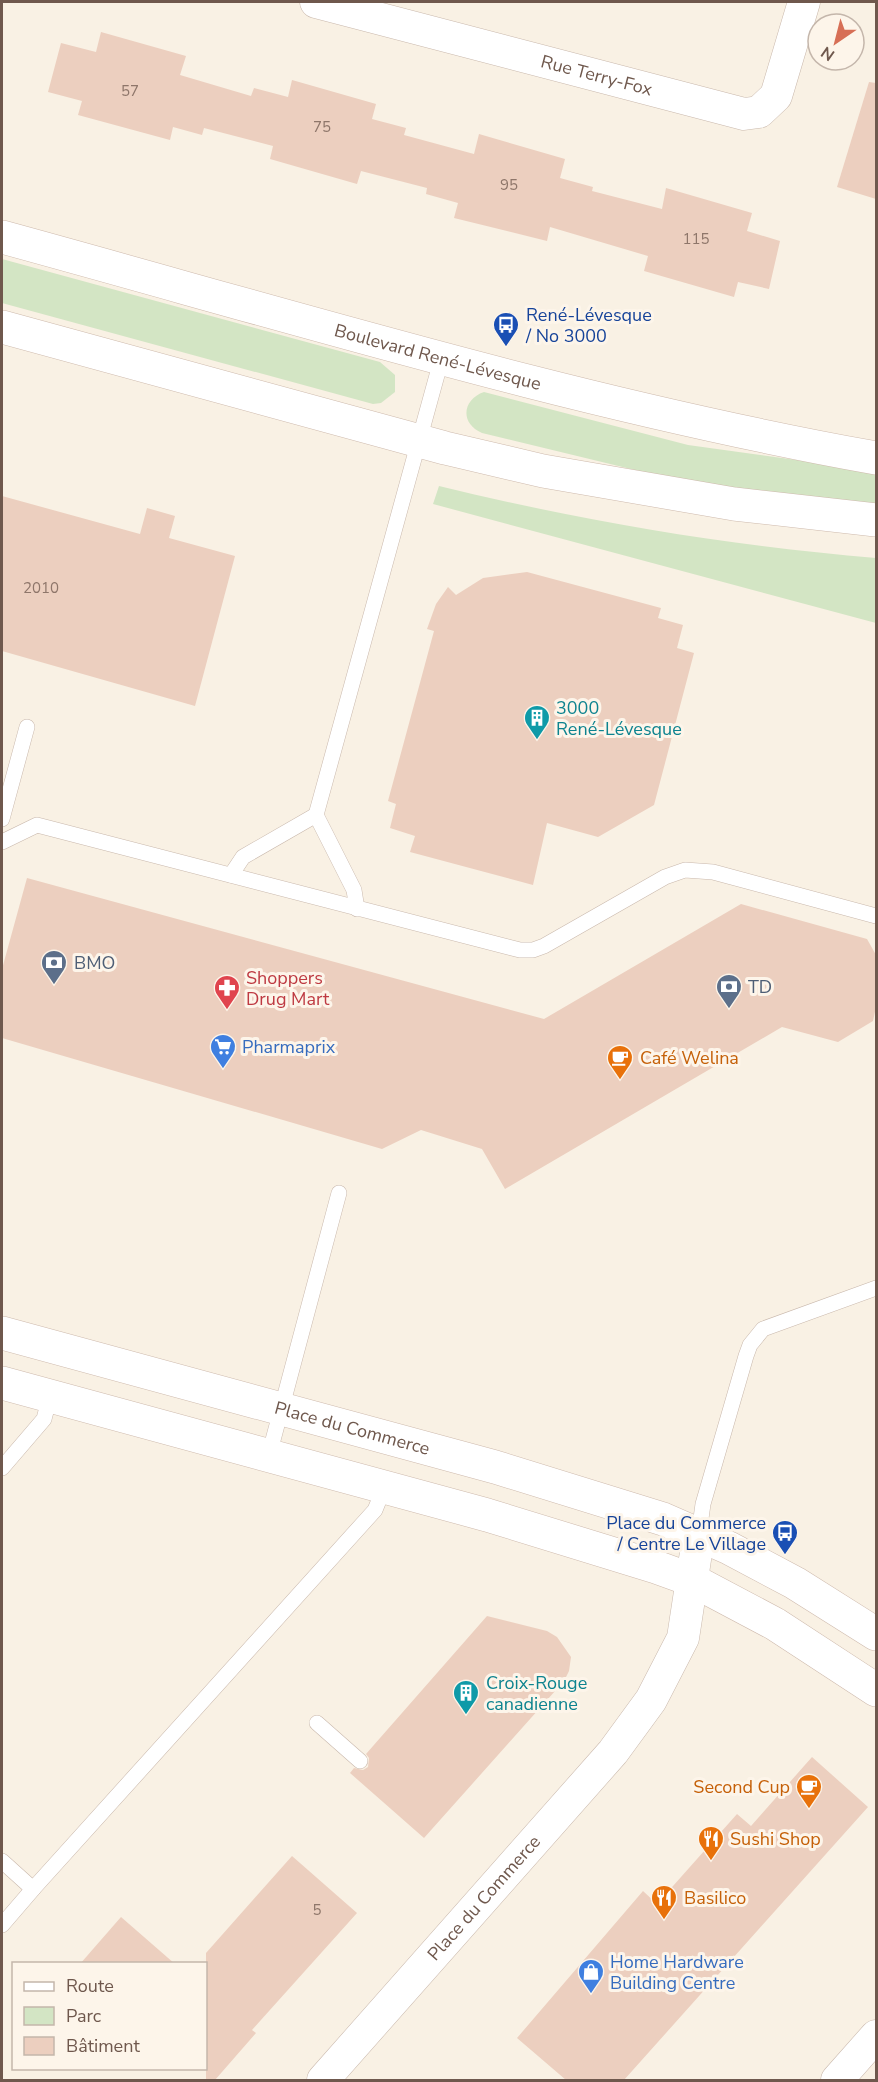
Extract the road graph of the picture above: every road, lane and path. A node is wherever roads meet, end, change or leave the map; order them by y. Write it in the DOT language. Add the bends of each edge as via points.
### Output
graph roads {
  1 [pos="316,2"];
  2 [pos="804,2"];
  3 [pos="2,237"];
  4 [pos="2,327"];
  5 [pos="442,357"];
  6 [pos="420,440"];
  7 [pos="876,458"];
  8 [pos="876,520"];
  9 [pos="27,727"];
  10 [pos="316,815"];
  11 [pos="2,819"];
  12 [pos="2,842"];
  13 [pos="231,875"];
  14 [pos="357,909"];
  15 [pos="876,916"];
  16 [pos="339,1193"];
  17 [pos="876,1288"];
  18 [pos="2,1333"];
  19 [pos="2,1383"];
  20 [pos="50,1396"];
  21 [pos="282,1408"];
  22 [pos="268,1455"];
  23 [pos="2,1468"];
  24 [pos="384,1488"];
  25 [pos="699,1533"];
  26 [pos="692,1580"];
  27 [pos="876,1634"];
  28 [pos="876,1690"];
  29 [pos="317,1723"];
  30 [pos="360,1761"];
  31 [pos="2,1861"];
  32 [pos="33,1889"];
  33 [pos="2,1925"];
  34 [pos="876,2036"];
  35 [pos="322,2080"];
  36 [pos="837,2080"];
  1 -- 2 [label="street, Rue Terry-Fox" via="744,114 759,112 776,96"];
  3 -- 5 [label="street, Boulevard René-Lévesque"];
  4 -- 6 [label="street"];
  5 -- 6 [label="lane"];
  5 -- 7 [label="street, Boulevard René-Lévesque" via="728,430"];
  6 -- 8 [label="street" via="633,489"];
  6 -- 10 [label="lane"];
  9 -- 11 [label="lane"];
  10 -- 13 [label="lane" via="243,857"];
  10 -- 14 [label="lane" via="351,884"];
  12 -- 13 [label="lane" via="38,825"];
  13 -- 14 [label="lane"];
  14 -- 15 [label="lane" via="506,947 533,950 675,872 692,870 713,872"];
  16 -- 21 [label="lane"];
  17 -- 25 [label="lane" via="774,1324 756,1336 746,1356 703,1504"];
  18 -- 21 [label="street, Place du Commerce"];
  19 -- 20 [label="street"];
  20 -- 22 [label="street"];
  20 -- 23 [label="lane" via="44,1419"];
  21 -- 22 [label="lane"];
  21 -- 25 [label="street, Place du Commerce" via="587,1494"];
  22 -- 24 [label="street"];
  24 -- 26 [label="street" via="487,1515"];
  24 -- 32 [label="lane" via="375,1510"];
  25 -- 26 [label="street, Place du Commerce"];
  25 -- 27 [label="street, Place du Commerce" via="795,1583"];
  26 -- 28 [label="street" via="775,1624"];
  26 -- 35 [label="street, Place du Commerce" via="683,1638 638,1719"];
  29 -- 30 [label="lane"];
  31 -- 32 [label="lane"];
  32 -- 33 [label="lane"];
  34 -- 36 [label="street"];
}
